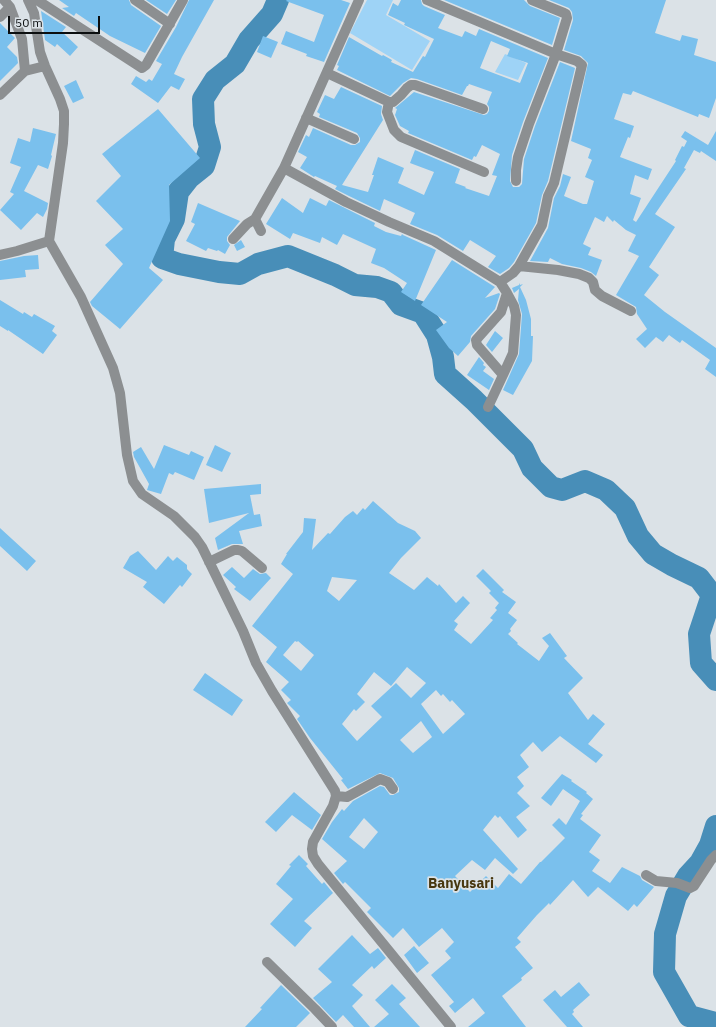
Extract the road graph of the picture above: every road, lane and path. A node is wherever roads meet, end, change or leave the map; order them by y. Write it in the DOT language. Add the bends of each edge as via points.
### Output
graph roads {
  1 [pos="28,0"];
  2 [pos="37,0"];
  3 [pos="135,0"];
  4 [pos="183,0"];
  5 [pos="359,0"];
  6 [pos="427,0"];
  7 [pos="532,0"];
  8 [pos="7,4"];
  9 [pos="0,17"];
  10 [pos="170,24"];
  11 [pos="556,54"];
  12 [pos="45,66"];
  13 [pos="24,71"];
  14 [pos="327,73"];
  15 [pos="0,95"];
  16 [pos="389,102"];
  17 [pos="483,109"];
  18 [pos="306,118"];
  19 [pos="354,140"];
  20 [pos="284,168"];
  21 [pos="484,172"];
  22 [pos="516,181"];
  23 [pos="255,219"];
  24 [pos="261,232"];
  25 [pos="233,239"];
  26 [pos="49,241"];
  27 [pos="0,255"];
  28 [pos="519,266"];
  29 [pos="500,282"];
  30 [pos="507,293"];
  31 [pos="631,312"];
  32 [pos="503,375"];
  33 [pos="488,407"];
  34 [pos="209,562"];
  35 [pos="262,568"];
  36 [pos="393,789"];
  37 [pos="336,796"];
  38 [pos="716,855"];
  39 [pos="646,875"];
  40 [pos="267,962"];
  41 [pos="332,1027"];
  42 [pos="451,1027"];
  1 -- 12 [label="street" via="34,13 40,52"];
  2 -- 10 [label="street" via="142,68"];
  3 -- 10 [label="street"];
  4 -- 10 [label="street"];
  5 -- 14 [label="street"];
  6 -- 11 [label="street"];
  7 -- 11 [label="street" via="566,14"];
  8 -- 9 [label="street"];
  8 -- 13 [label="street" via="22,40"];
  11 -- 22 [label="street" via="518,157"];
  11 -- 28 [label="street" via="577,60 582,65 542,225"];
  12 -- 13 [label="street"];
  12 -- 26 [label="street" via="64,112"];
  13 -- 15 [label="street"];
  14 -- 16 [label="street"];
  14 -- 18 [label="street"];
  16 -- 17 [label="street" via="393,102 411,85"];
  16 -- 21 [label="street" via="387,112 394,130 401,137"];
  18 -- 19 [label="street"];
  18 -- 20 [label="street"];
  20 -- 23 [label="street"];
  20 -- 29 [label="street" via="346,202 434,241"];
  23 -- 24 [label="street"];
  23 -- 25 [label="street"];
  26 -- 27 [label="street"];
  26 -- 34 [label="street" via="81,297 113,368 120,393 127,455 133,481 142,494 174,516 187,529 202,547"];
  28 -- 29 [label="street"];
  28 -- 31 [label="street" via="558,270 588,278 598,293"];
  29 -- 30 [label="street"];
  30 -- 32 [label="street" via="516,315 513,353"];
  30 -- 32 [label="street" via="499,315 476,340 477,346"];
  32 -- 33 [label="street"];
  34 -- 35 [label="street" via="238,550"];
  34 -- 37 [label="street" via="256,662 333,787"];
  36 -- 37 [label="street" via="388,782 380,779 347,797"];
  37 -- 42 [label="street" via="313,842 313,856"];
  38 -- 39 [label="street" via="690,888 656,881"];
  40 -- 41 [label="street"];
}
